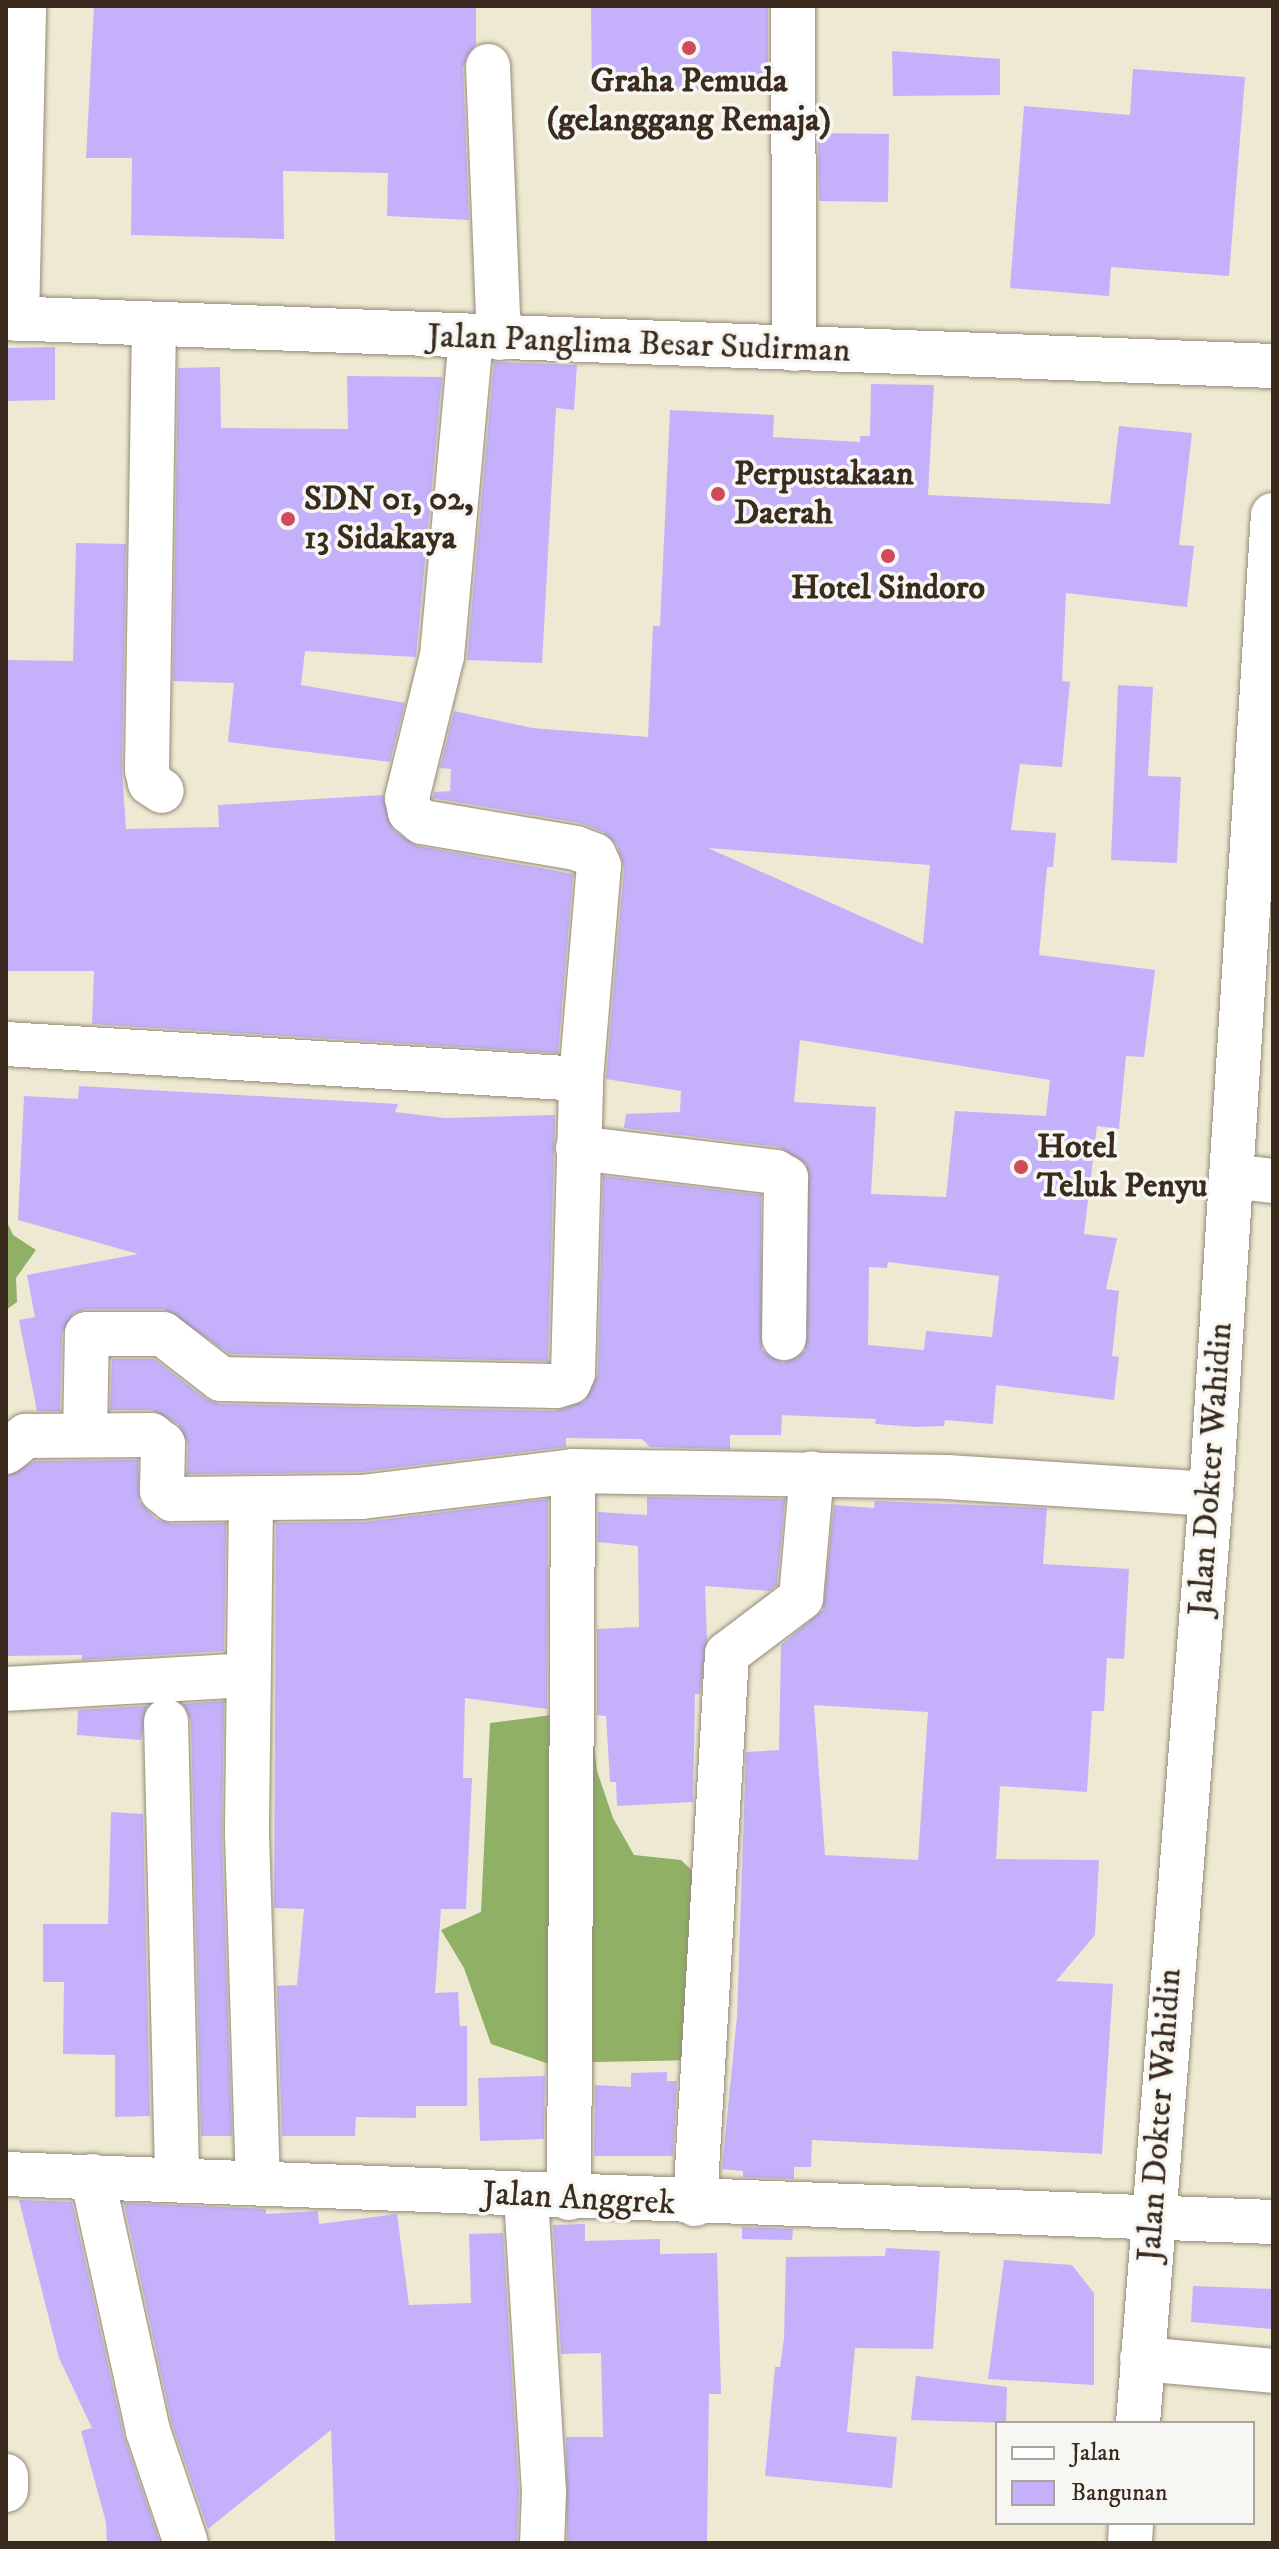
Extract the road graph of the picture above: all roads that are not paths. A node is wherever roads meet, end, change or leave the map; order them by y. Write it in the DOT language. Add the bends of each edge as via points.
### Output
graph roads {
  1 [pos="24,6"];
  2 [pos="793,6"];
  3 [pos="488,66"];
  4 [pos="12,318"];
  5 [pos="154,325"];
  6 [pos="485,338"];
  7 [pos="794,349"];
  8 [pos="1273,366"];
  9 [pos="1273,515"];
  10 [pos="1267,683"];
  11 [pos="162,791"];
  12 [pos="6,1044"];
  13 [pos="581,1079"];
  14 [pos="578,1148"];
  15 [pos="1252,1178"];
  16 [pos="784,1338"];
  17 [pos="85,1435"];
  18 [pos="6,1452"];
  19 [pos="573,1471"];
  20 [pos="812,1473"];
  21 [pos="1211,1494"];
  22 [pos="251,1499"];
  23 [pos="247,1675"];
  24 [pos="6,1689"];
  25 [pos="166,1721"];
  26 [pos="6,2174"];
  27 [pos="92,2176"];
  28 [pos="177,2178"];
  29 [pos="258,2182"];
  30 [pos="526,2197"];
  31 [pos="569,2198"];
  32 [pos="695,2204"];
  33 [pos="1152,2219"];
  34 [pos="1273,2222"];
  35 [pos="1142,2359"];
  36 [pos="1273,2371"];
  37 [pos="1138,2421"];
  38 [pos="6,2476"];
  39 [pos="6,2490"];
  40 [pos="186,2543"];
  41 [pos="542,2543"];
  1 -- 4 [label="street"];
  2 -- 7 [label="street"];
  3 -- 6 [label="street"];
  4 -- 5 [label="street, Jalan Panglima Besar Sudirman"];
  5 -- 6 [label="street, Jalan Panglima Besar Sudirman"];
  5 -- 11 [label="street" via="147,770 150,783"];
  6 -- 7 [label="street, Jalan Panglima Besar Sudirman"];
  6 -- 13 [label="street" via="442,656 407,798 410,812 422,822 594,855 599,866"];
  7 -- 8 [label="street, Jalan Panglima Besar Sudirman"];
  9 -- 10 [label="street, Jalan Dokter Wahidin"];
  10 -- 15 [label="street, Jalan Dokter Wahidin"];
  12 -- 13 [label="street"];
  13 -- 14 [label="street"];
  14 -- 16 [label="street" via="776,1172 786,1178"];
  14 -- 17 [label="street" via="569,1382 221,1379 163,1334 87,1334"];
  15 -- 21 [label="street, Jalan Dokter Wahidin"];
  17 -- 18 [label="street" via="26,1436"];
  17 -- 22 [label="street" via="158,1437 163,1444 162,1491 172,1499"];
  19 -- 20 [label="street"];
  19 -- 22 [label="street" via="362,1497"];
  19 -- 31 [label="street"];
  20 -- 21 [label="street" via="1082,1483"];
  20 -- 32 [label="street" via="801,1598 727,1654"];
  21 -- 33 [label="street, Jalan Dokter Wahidin"];
  22 -- 23 [label="street"];
  23 -- 24 [label="street"];
  23 -- 29 [label="street"];
  25 -- 28 [label="street"];
  26 -- 27 [label="street, Jalan Anggrek"];
  27 -- 28 [label="street, Jalan Anggrek"];
  27 -- 40 [label="street" via="148,2431"];
  28 -- 29 [label="street, Jalan Anggrek"];
  29 -- 30 [label="street, Jalan Anggrek"];
  30 -- 31 [label="street, Jalan Anggrek"];
  30 -- 41 [label="street" via="544,2492"];
  31 -- 32 [label="street, Jalan Anggrek"];
  32 -- 33 [label="street, Jalan Anggrek"];
  33 -- 34 [label="street, Jalan Anggrek"];
  33 -- 35 [label="street, Jalan Dokter Wahidin"];
  35 -- 36 [label="street"];
  35 -- 37 [label="street, Jalan Dokter Wahidin"];
  38 -- 39 [label="street"];
}
